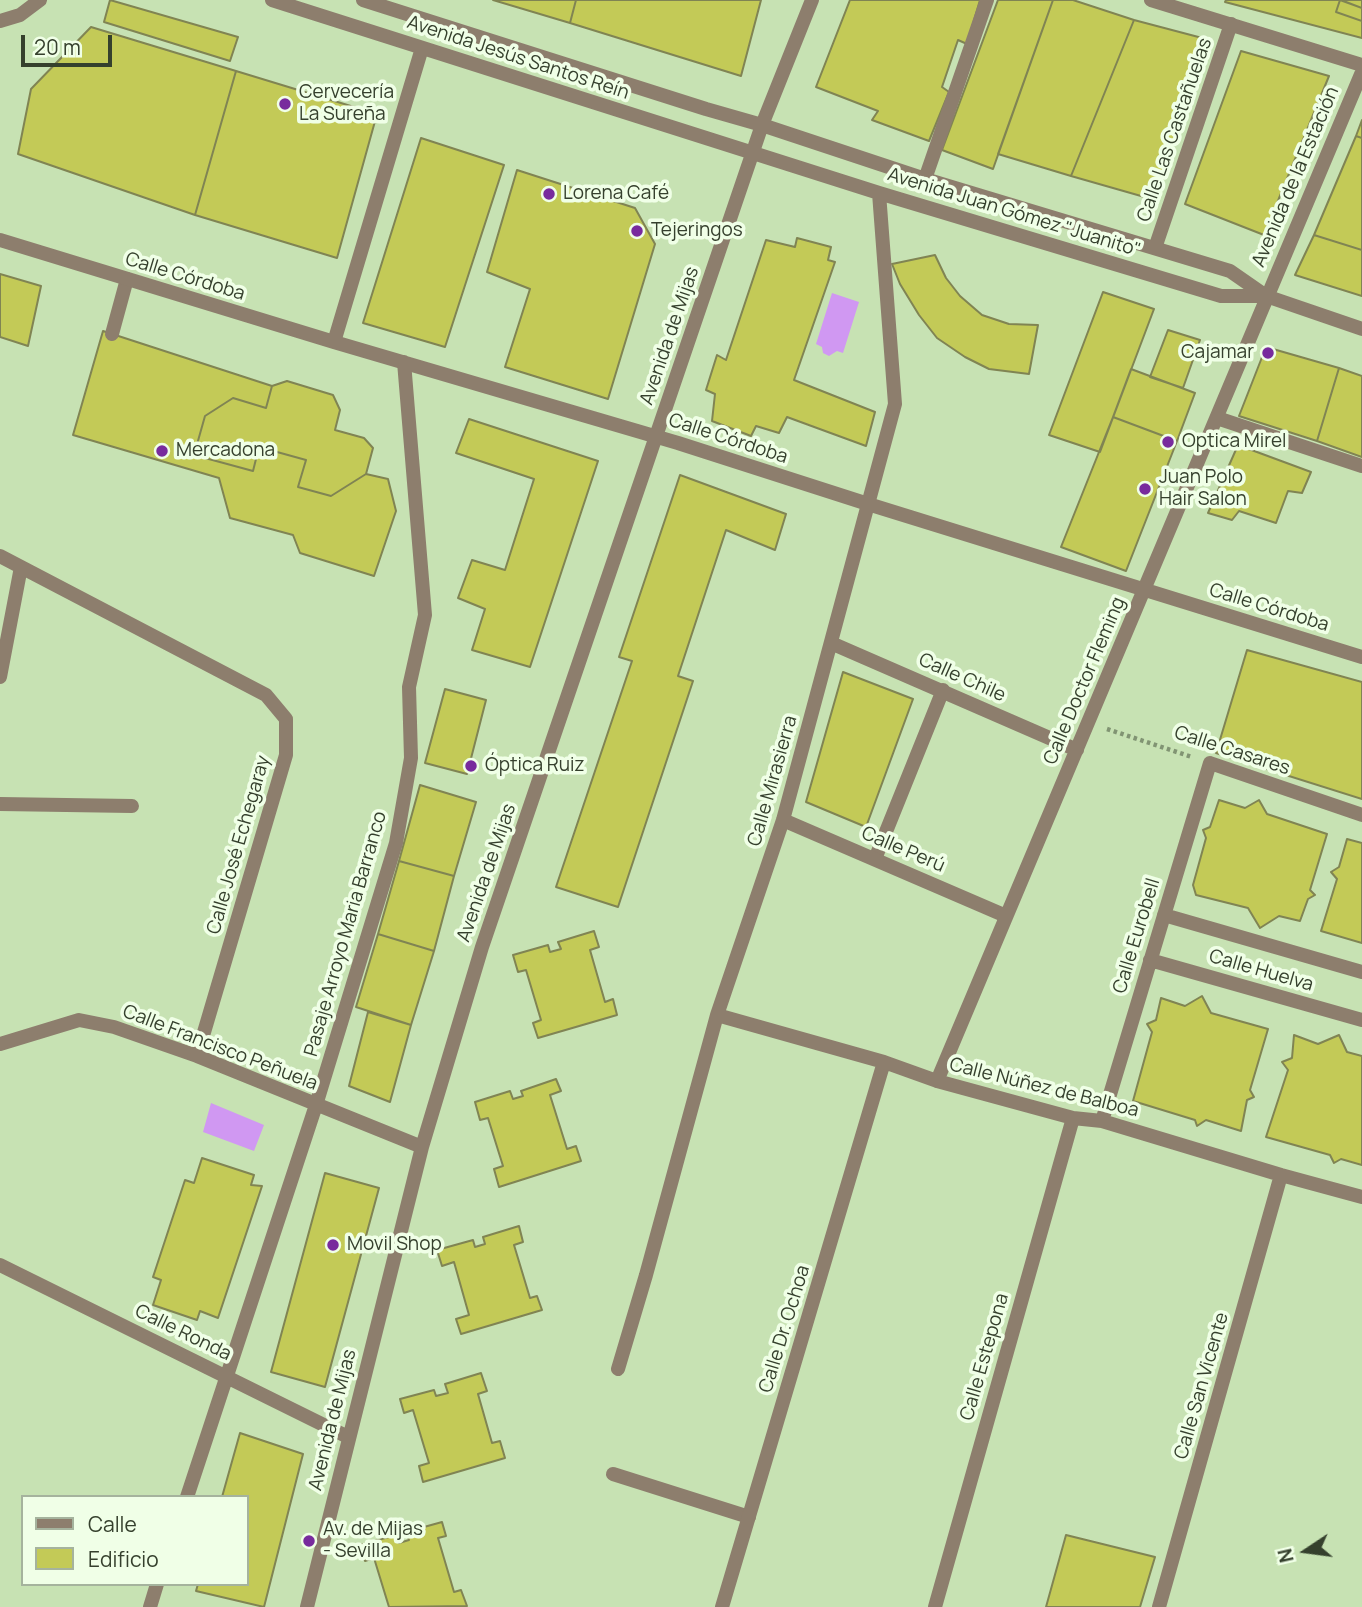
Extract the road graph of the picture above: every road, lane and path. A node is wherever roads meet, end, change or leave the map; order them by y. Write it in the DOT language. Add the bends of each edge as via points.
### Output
graph roads {
  1 [pos="40,0"];
  2 [pos="272,0"];
  3 [pos="363,0"];
  4 [pos="812,0"];
  5 [pos="987,0"];
  6 [pos="1151,0"];
  7 [pos="0,21"];
  8 [pos="1231,24"];
  9 [pos="422,48"];
  10 [pos="1362,65"];
  11 [pos="1362,72"];
  12 [pos="762,125"];
  13 [pos="753,153"];
  14 [pos="925,179"];
  15 [pos="879,193"];
  16 [pos="0,240"];
  17 [pos="1156,248"];
  18 [pos="127,279"];
  19 [pos="1266,296"];
  20 [pos="1362,329"];
  21 [pos="112,334"];
  22 [pos="334,342"];
  23 [pos="404,362"];
  24 [pos="1217,418"];
  25 [pos="656,437"];
  26 [pos="1362,466"];
  27 [pos="868,504"];
  28 [pos="0,556"];
  29 [pos="21,567"];
  30 [pos="1146,590"];
  31 [pos="831,643"];
  32 [pos="1362,657"];
  33 [pos="0,677"];
  34 [pos="943,690"];
  35 [pos="1090,724"];
  36 [pos="1077,750"];
  37 [pos="1210,763"];
  38 [pos="0,804"];
  39 [pos="132,806"];
  40 [pos="1362,815"];
  41 [pos="783,820"];
  42 [pos="875,859"];
  43 [pos="1164,915"];
  44 [pos="1006,916"];
  45 [pos="1150,960"];
  46 [pos="1362,972"];
  47 [pos="716,1015"];
  48 [pos="1362,1020"];
  49 [pos="0,1044"];
  50 [pos="197,1056"];
  51 [pos="884,1062"];
  52 [pos="937,1081"];
  53 [pos="316,1105"];
  54 [pos="1073,1118"];
  55 [pos="1102,1121"];
  56 [pos="422,1147"];
  57 [pos="1281,1175"];
  58 [pos="1362,1197"];
  59 [pos="0,1265"];
  60 [pos="618,1369"];
  61 [pos="228,1377"];
  62 [pos="348,1437"];
  63 [pos="613,1474"];
  64 [pos="188,1495"];
  65 [pos="749,1517"];
  66 [pos="156,1586"];
  67 [pos="150,1607"];
  68 [pos="306,1607"];
  69 [pos="722,1607"];
  70 [pos="934,1607"];
  71 [pos="1159,1607"];
  1 -- 7 [label="street" via="20,15"];
  2 -- 9 [label="street, Avenida Jesús Santos Reín"];
  3 -- 12 [label="street, Avenida Jesús Santos Reín"];
  4 -- 12 [label="street, Avenida de Mijas"];
  5 -- 14 [label="street"];
  6 -- 8 [label="street"];
  8 -- 10 [label="street"];
  8 -- 17 [label="street, Calle Las Castañuelas"];
  9 -- 13 [label="street, Avenida Jesús Santos Reín"];
  9 -- 22 [label="street"];
  11 -- 19 [label="street, Avenida de la Estación"];
  12 -- 13 [label="street, Avenida de Mijas"];
  12 -- 14 [label="street, Avenida Juan Gómez \"Juanito\""];
  13 -- 15 [label="street, Avenida Juan Gómez \"Juanito\""];
  13 -- 25 [label="street, Avenida de Mijas"];
  14 -- 17 [label="street, Avenida Juan Gómez \"Juanito\""];
  15 -- 19 [label="street, Avenida Juan Gómez \"Juanito\"" via="1221,296"];
  15 -- 27 [label="street, Calle Mirasierra" via="895,404"];
  16 -- 18 [label="street, Calle Córdoba"];
  17 -- 19 [label="street, Avenida Juan Gómez \"Juanito\"" via="1230,271"];
  18 -- 21 [label="street"];
  18 -- 22 [label="street, Calle Córdoba"];
  19 -- 20 [label="street, Avenida Juan Gómez \"Juanito\""];
  19 -- 24 [label="street, Calle Doctor Fleming"];
  22 -- 23 [label="street, Calle Córdoba"];
  23 -- 25 [label="street, Calle Córdoba"];
  23 -- 53 [label="street, Pasaje Arroyo Maria Barranco" via="425,614 409,687 411,758 396,843"];
  24 -- 26 [label="street"];
  24 -- 30 [label="street, Calle Doctor Fleming"];
  25 -- 27 [label="street, Calle Córdoba"];
  25 -- 56 [label="street, Avenida de Mijas" via="482,947"];
  27 -- 30 [label="street, Calle Córdoba"];
  27 -- 31 [label="street, Calle Mirasierra"];
  28 -- 29 [label="street, Calle José Echegaray"];
  29 -- 33 [label="street"];
  29 -- 50 [label="street, Calle José Echegaray" via="266,695 286,719 286,755"];
  30 -- 32 [label="street, Calle Córdoba"];
  30 -- 35 [label="street, Calle Doctor Fleming"];
  31 -- 34 [label="street, Calle Chile"];
  31 -- 41 [label="street, Calle Mirasierra"];
  34 -- 36 [label="street, Calle Chile"];
  34 -- 42 [label="street"];
  35 -- 36 [label="street, Calle Doctor Fleming"];
  35 -- 37 [label="path, Calle Casares"];
  36 -- 44 [label="street, Calle Doctor Fleming"];
  37 -- 40 [label="street, Calle Casares"];
  37 -- 43 [label="street, Calle Eurobell"];
  38 -- 39 [label="street"];
  41 -- 42 [label="street, Calle Perú"];
  41 -- 47 [label="street, Calle Mirasierra"];
  42 -- 44 [label="street, Calle Perú"];
  43 -- 45 [label="street, Calle Eurobell"];
  43 -- 46 [label="street, Calle Huelva"];
  44 -- 52 [label="street, Calle Doctor Fleming"];
  45 -- 48 [label="street, Calle Huelva"];
  45 -- 55 [label="street, Calle Eurobell"];
  47 -- 51 [label="street, Calle Núñez de Balboa"];
  47 -- 60 [label="street, Calle Mirasierra"];
  49 -- 50 [label="street, Calle Francisco Peñuela" via="79,1020 114,1027"];
  50 -- 53 [label="street, Calle Francisco Peñuela"];
  51 -- 52 [label="street, Calle Núñez de Balboa"];
  51 -- 65 [label="street, Calle Dr. Ochoa"];
  52 -- 54 [label="street, Calle Núñez de Balboa"];
  53 -- 56 [label="street, Calle Francisco Peñuela"];
  53 -- 61 [label="street, Pasaje Arroyo Maria Barranco"];
  54 -- 55 [label="street, Calle Núñez de Balboa"];
  54 -- 70 [label="street, Calle Estepona"];
  55 -- 57 [label="street, Calle Núñez de Balboa"];
  56 -- 62 [label="street, Avenida de Mijas"];
  57 -- 58 [label="street, Calle Núñez de Balboa"];
  57 -- 71 [label="street, Calle San Vicente"];
  59 -- 61 [label="street, Calle Ronda"];
  61 -- 62 [label="street, Calle Ronda"];
  61 -- 64 [label="street, Pasaje Arroyo Maria Barranco"];
  62 -- 68 [label="street, Avenida de Mijas"];
  63 -- 65 [label="street"];
  65 -- 69 [label="street, Calle Dr. Ochoa"];
  66 -- 67 [label="street"];
}
